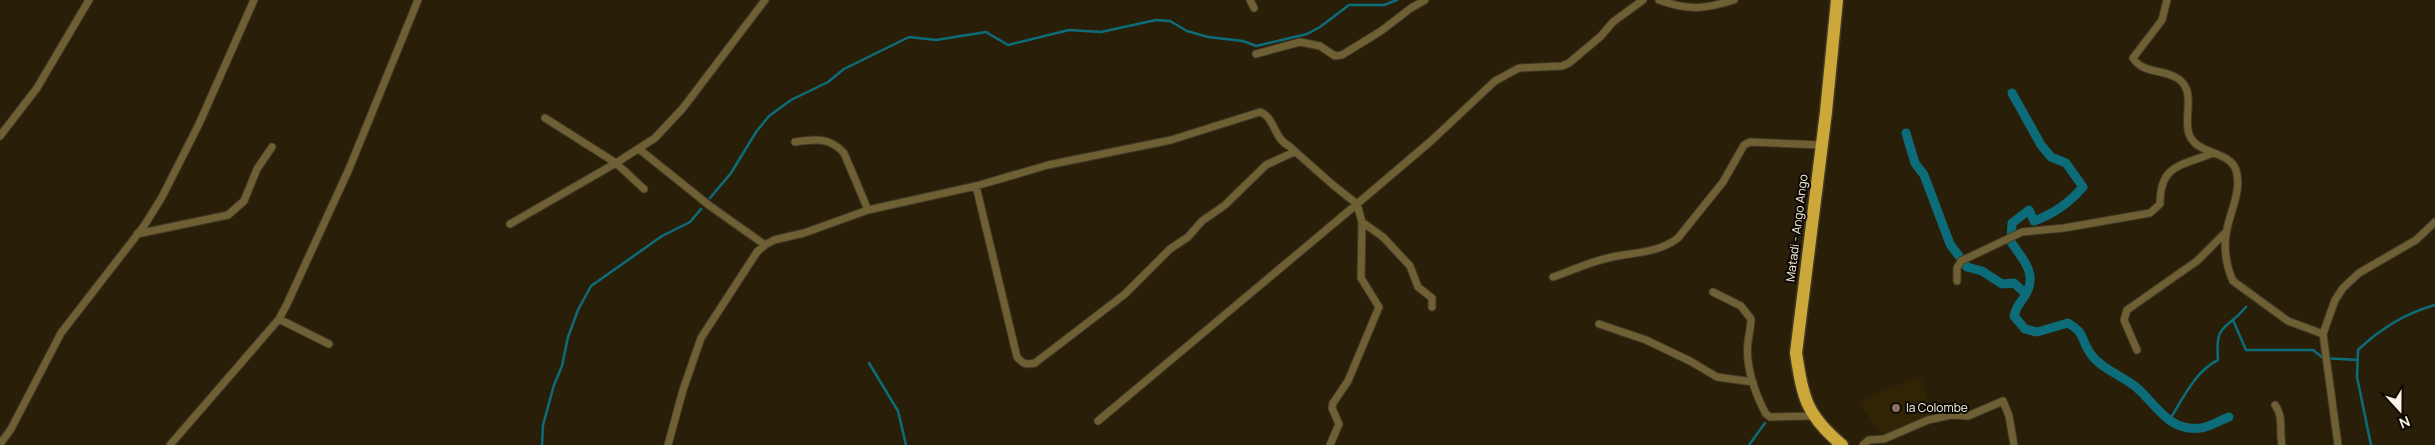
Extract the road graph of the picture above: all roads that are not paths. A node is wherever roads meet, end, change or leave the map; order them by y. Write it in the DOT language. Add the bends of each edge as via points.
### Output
graph roads {
  1 [pos="89,0"];
  2 [pos="254,0"];
  3 [pos="418,0"];
  4 [pos="765,0"];
  5 [pos="1250,0"];
  6 [pos="1425,0"];
  7 [pos="1643,0"];
  8 [pos="1659,0"];
  9 [pos="1734,0"];
  10 [pos="1837,0"];
  11 [pos="2167,0"];
  12 [pos="1254,8"];
  13 [pos="1256,54"];
  14 [pos="545,118"];
  15 [pos="0,136"];
  16 [pos="795,142"];
  17 [pos="1822,145"];
  18 [pos="272,147"];
  19 [pos="639,148"];
  20 [pos="1294,152"];
  21 [pos="2213,153"];
  22 [pos="616,163"];
  23 [pos="976,186"];
  24 [pos="644,189"];
  25 [pos="1357,204"];
  26 [pos="868,210"];
  27 [pos="1362,222"];
  28 [pos="2435,222"];
  29 [pos="510,224"];
  30 [pos="2226,232"];
  31 [pos="137,234"];
  32 [pos="765,245"];
  33 [pos="1553,277"];
  34 [pos="1957,281"];
  35 [pos="1713,292"];
  36 [pos="1432,308"];
  37 [pos="279,319"];
  38 [pos="1598,324"];
  39 [pos="2323,334"];
  40 [pos="328,344"];
  41 [pos="2137,350"];
  42 [pos="1753,382"];
  43 [pos="2276,405"];
  44 [pos="1812,416"];
  45 [pos="1098,421"];
  46 [pos="0,444"];
  47 [pos="170,445"];
  48 [pos="668,445"];
  49 [pos="1330,445"];
  50 [pos="1842,445"];
  51 [pos="1863,445"];
  52 [pos="2014,445"];
  53 [pos="2282,445"];
  54 [pos="2338,445"];
  1 -- 15 [label="street" via="37,88"];
  2 -- 31 [label="street" via="195,132 162,197"];
  3 -- 37 [label="street" via="324,229"];
  4 -- 19 [label="street" via="683,108 655,138"];
  5 -- 12 [label="street"];
  6 -- 13 [label="street" via="1342,54 1335,56 1320,46 1300,42"];
  7 -- 25 [label="street" via="1613,22 1591,46 1569,63 1519,68 1495,81"];
  8 -- 9 [label="street" via="1676,6 1702,8"];
  10 -- 17 [label="highway, Matadi - Ango Ango"];
  11 -- 21 [label="street" via="2162,20 2133,58 2147,69 2176,77 2186,86 2189,134 2194,143"];
  14 -- 22 [label="street"];
  16 -- 26 [label="street" via="818,138 838,146"];
  17 -- 33 [label="street" via="1750,142 1744,145 1723,182 1669,245 1605,258"];
  17 -- 44 [label="highway, Matadi - Ango Ango" via="1796,353 1801,384"];
  18 -- 31 [label="street" via="257,169 244,201 228,214"];
  19 -- 22 [label="street"];
  19 -- 32 [label="street" via="710,206"];
  20 -- 23 [label="street" via="1281,142 1267,116 1260,112 1170,140 1048,165"];
  20 -- 23 [label="street" via="1266,165 1225,205 1202,221 1188,238 1170,249 1125,294 1035,363 1028,365 1018,358"];
  20 -- 25 [label="street"];
  21 -- 30 [label="street" via="2228,160 2235,168 2239,183"];
  21 -- 34 [label="street" via="2171,170 2160,187 2160,204 2150,213 2022,232 1961,261 1957,268"];
  22 -- 24 [label="street"];
  22 -- 29 [label="street"];
  23 -- 26 [label="street"];
  25 -- 27 [label="street"];
  25 -- 45 [label="street"];
  26 -- 32 [label="street"];
  27 -- 36 [label="street" via="1384,237 1410,266 1416,284 1432,298"];
  27 -- 49 [label="street" via="1360,275 1378,307 1348,381 1333,403 1339,424"];
  28 -- 39 [label="street" via="2416,240 2376,262 2343,288 2328,316"];
  30 -- 39 [label="street" via="2229,271 2233,281 2288,322"];
  30 -- 41 [label="street" via="2197,261 2126,310 2124,320"];
  31 -- 46 [label="street" via="61,333"];
  32 -- 48 [label="street" via="757,252 701,338"];
  35 -- 42 [label="street" via="1740,306 1752,319 1748,360"];
  37 -- 40 [label="street"];
  37 -- 47 [label="street"];
  38 -- 42 [label="street" via="1646,340 1717,377"];
  39 -- 54 [label="street"];
  42 -- 44 [label="street" via="1762,408 1770,417"];
  43 -- 53 [label="street" via="2281,412"];
  44 -- 50 [label="highway, Matadi - Ango Ango"];
  51 -- 52 [label="street" via="1869,440 1884,439 1928,420 1951,415 1968,416 2003,402"];
}
